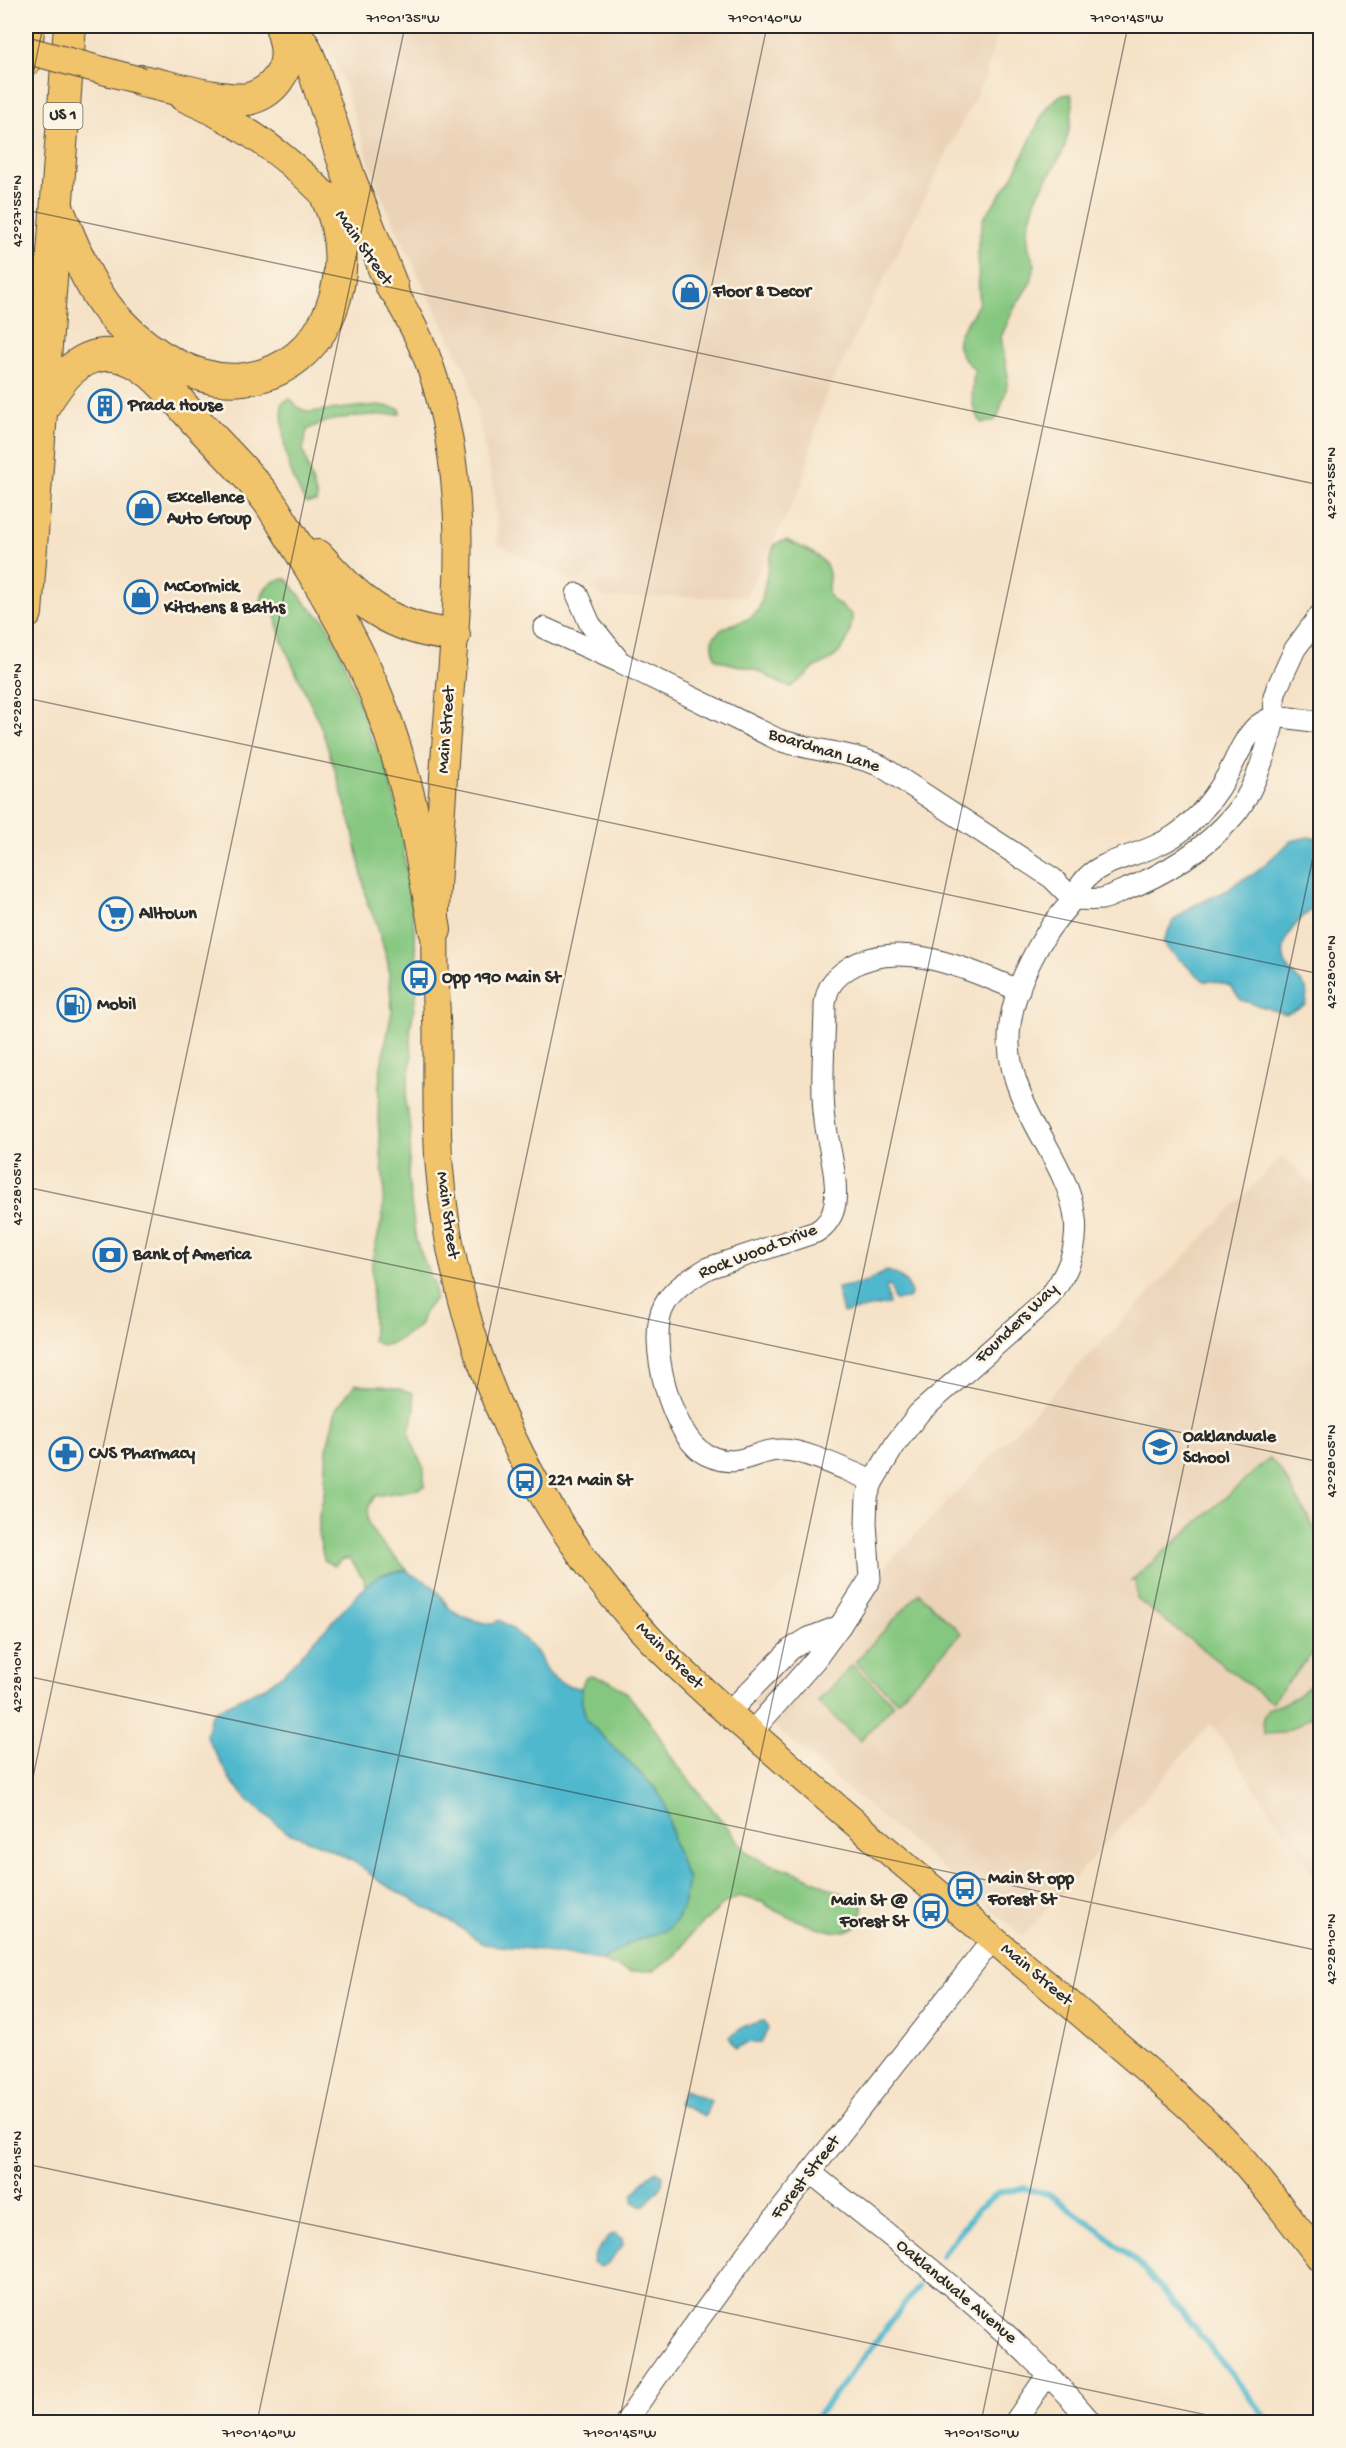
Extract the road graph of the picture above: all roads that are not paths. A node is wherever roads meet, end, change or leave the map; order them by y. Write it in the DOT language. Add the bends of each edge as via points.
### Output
graph roads {
  1 [pos="28,26"];
  2 [pos="70,26"];
  3 [pos="281,26"];
  4 [pos="291,26"];
  5 [pos="26,50"];
  6 [pos="26,60"];
  7 [pos="142,81"];
  8 [pos="327,198"];
  9 [pos="56,206"];
  10 [pos="392,287"];
  11 [pos="42,409"];
  12 [pos="269,502"];
  13 [pos="577,594"];
  14 [pos="26,613"];
  15 [pos="1320,615"];
  16 [pos="544,628"];
  17 [pos="454,635"];
  18 [pos="622,663"];
  19 [pos="1275,716"];
  20 [pos="1320,722"];
  21 [pos="1073,899"];
  22 [pos="435,930"];
  23 [pos="1019,990"];
  24 [pos="873,1481"];
  25 [pos="840,1626"];
  26 [pos="728,1713"];
  27 [pos="750,1732"];
  28 [pos="993,1939"];
  29 [pos="810,2172"];
  30 [pos="1320,2258"];
  31 [pos="1048,2374"];
  32 [pos="626,2422"];
  33 [pos="1015,2422"];
  34 [pos="1091,2422"];
  1 -- 6 [label="highway"];
  2 -- 9 [label="highway, US 1"];
  3 -- 7 [label="highway" via="288,51 285,68 270,87 254,97 232,99"];
  4 -- 10 [label="highway" via="312,65 349,177"];
  5 -- 7 [label="main road, Main Street, bridge"];
  7 -- 8 [label="main road, Main Street" via="195,102 238,126 301,172"];
  8 -- 9 [label="highway" via="338,223 342,254 332,309 313,340 295,358 273,371 243,379 221,379 184,368 129,332 89,283"];
  8 -- 10 [label="main road, Main Street"];
  9 -- 11 [label="highway, US 1"];
  10 -- 17 [label="main road, Main Street" via="427,357 441,399 455,467 459,540"];
  11 -- 12 [label="highway" via="75,365 100,356 129,360 144,368 178,401"];
  11 -- 14 [label="highway, US 1"];
  12 -- 17 [label="highway" via="347,586 377,612 416,629"];
  12 -- 22 [label="highway" via="348,632 381,709 409,795"];
  13 -- 18 [label="street, Boardman Lane" via="590,624"];
  15 -- 19 [label="street" via="1295,649 1277,688"];
  16 -- 18 [label="street, Boardman Lane"];
  17 -- 22 [label="main road, Main Street"];
  18 -- 21 [label="street, Boardman Lane" via="779,740 860,759 890,771 1052,878"];
  19 -- 20 [label="street"];
  19 -- 21 [label="street, Founders Way" via="1256,726 1216,793 1189,825 1155,846 1098,870 1084,880"];
  19 -- 21 [label="street" via="1246,798 1236,814 1201,847 1168,870 1131,888 1102,899"];
  21 -- 23 [label="street, Founders Way" via="1046,933"];
  22 -- 26 [label="main road, Main Street" via="443,1203 459,1292 487,1378 542,1493 592,1569 654,1642"];
  23 -- 24 [label="street, Founders Way" via="1012,1014 1011,1059 1021,1094 1068,1190 1075,1221 1072,1256 1063,1279 1047,1300 919,1413"];
  23 -- 24 [label="street, Rock Wood Drive" via="961,969 904,955 858,962 831,981 825,1004 824,1111 834,1177 832,1216 816,1232 696,1275 674,1292 658,1319 659,1354 667,1391 680,1426 705,1454 740,1461 770,1451 791,1450"];
  24 -- 25 [label="street, Founders Way" via="866,1509 870,1579"];
  25 -- 26 [label="street" via="791,1649"];
  25 -- 27 [label="street, Founders Way"];
  26 -- 27 [label="main road, Main Street"];
  27 -- 28 [label="main road, Main Street"];
  28 -- 29 [label="street, Forest Street"];
  28 -- 30 [label="main road, Main Street" via="1235,2151"];
  29 -- 31 [label="street, Oaklandvale Avenue" via="957,2291"];
  29 -- 32 [label="street, Forest Street"];
  31 -- 33 [label="street"];
  31 -- 34 [label="street, Oaklandvale Avenue"];
}
